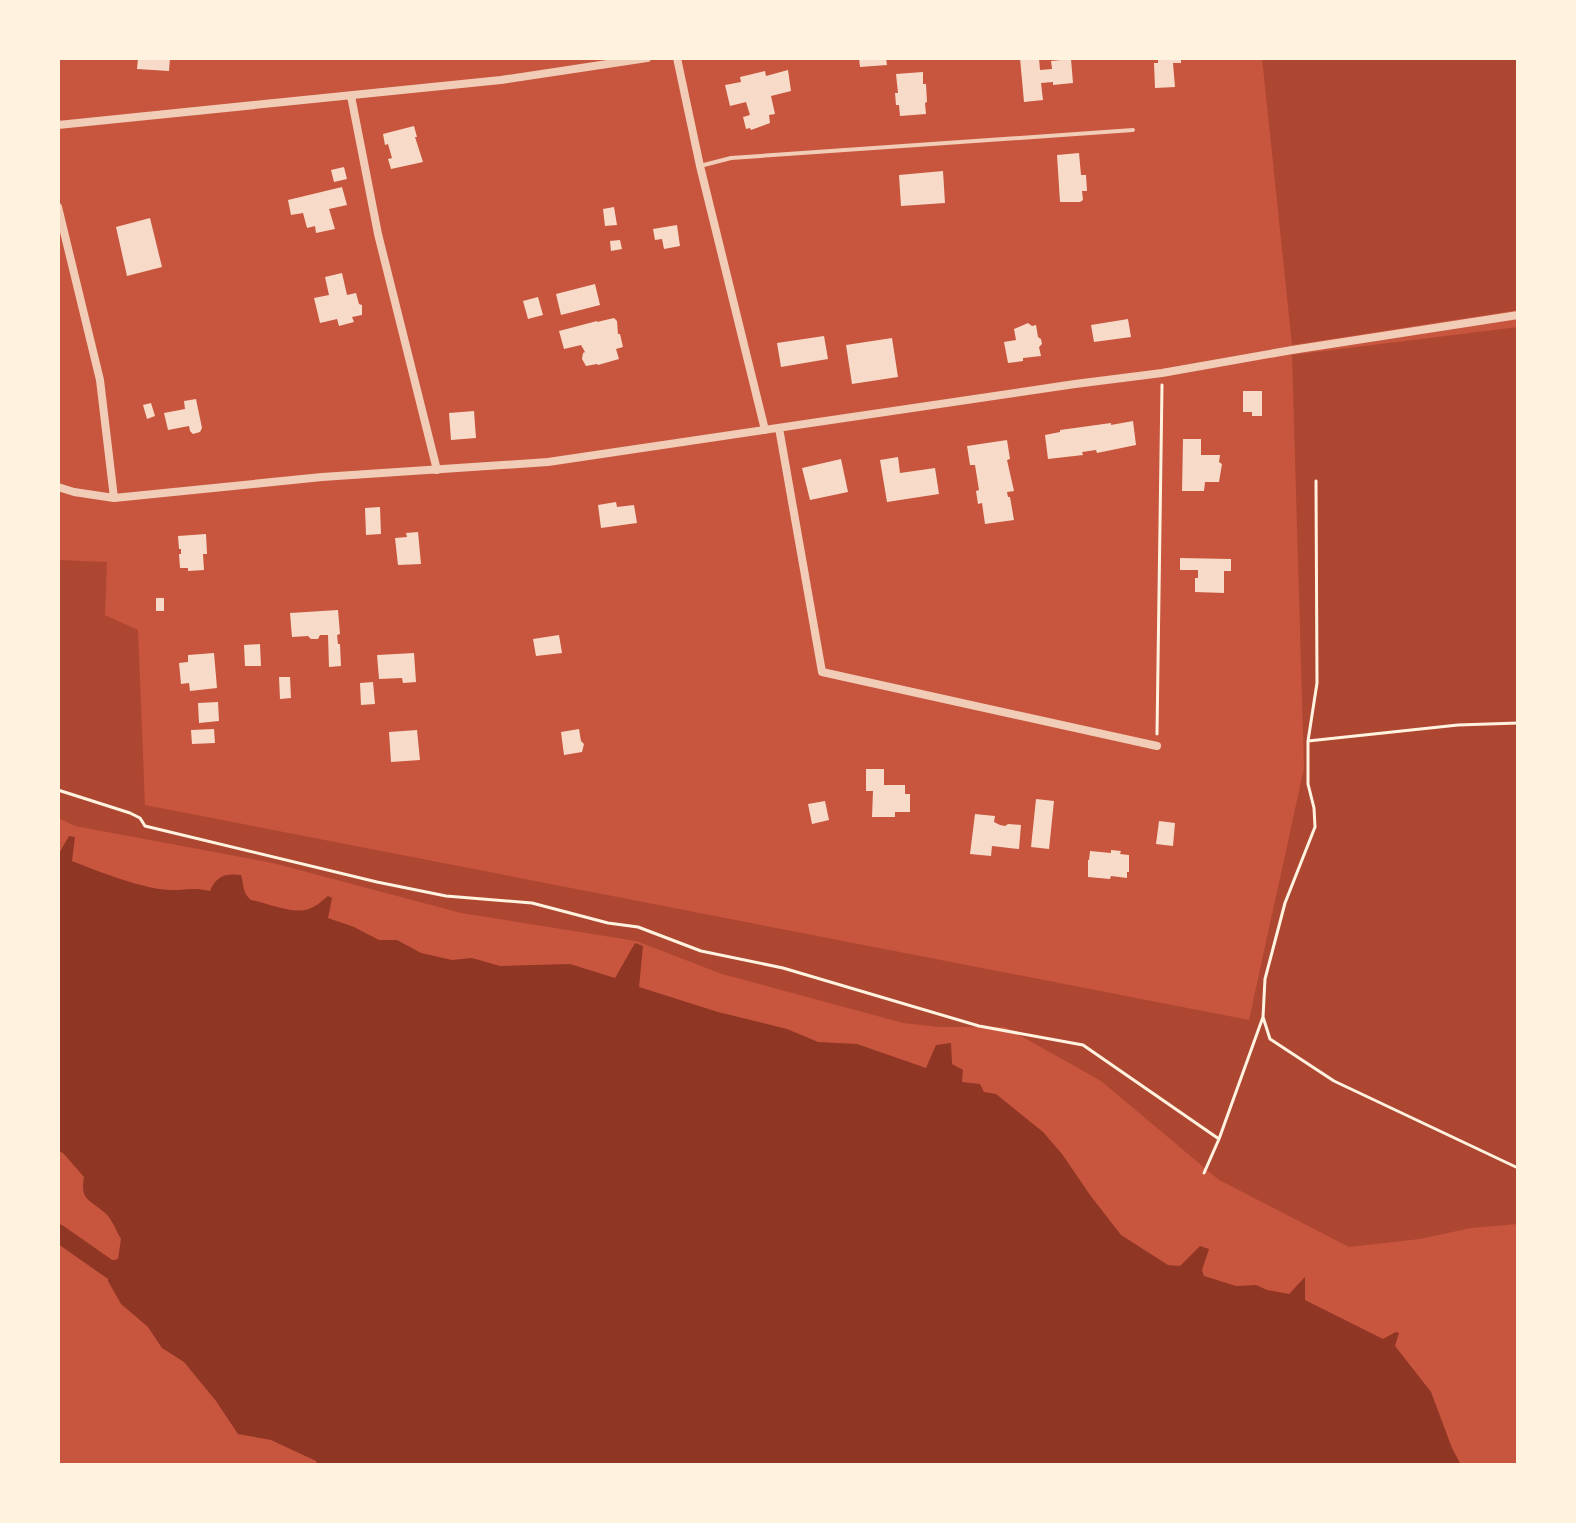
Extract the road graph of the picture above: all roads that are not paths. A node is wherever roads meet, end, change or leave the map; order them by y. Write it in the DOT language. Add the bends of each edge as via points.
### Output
graph roads {
  1 [pos="647,58"];
  2 [pos="677,58"];
  3 [pos="351,96"];
  4 [pos="58,125"];
  5 [pos="1133,130"];
  6 [pos="700,166"];
  7 [pos="58,207"];
  8 [pos="1518,315"];
  9 [pos="779,428"];
  10 [pos="765,430"];
  11 [pos="437,470"];
  12 [pos="58,487"];
  13 [pos="114,498"];
  14 [pos="1157,746"];
  1 -- 3 [label="street"];
  2 -- 6 [label="street"];
  3 -- 4 [label="street"];
  3 -- 11 [label="street" via="378,234"];
  5 -- 6 [label="lane" via="731,158"];
  6 -- 10 [label="street"];
  7 -- 13 [label="street" via="100,380"];
  8 -- 9 [label="street"];
  9 -- 10 [label="street"];
  9 -- 14 [label="street" via="822,672"];
  10 -- 11 [label="street" via="548,462"];
  11 -- 13 [label="street"];
  12 -- 13 [label="street"];
}
